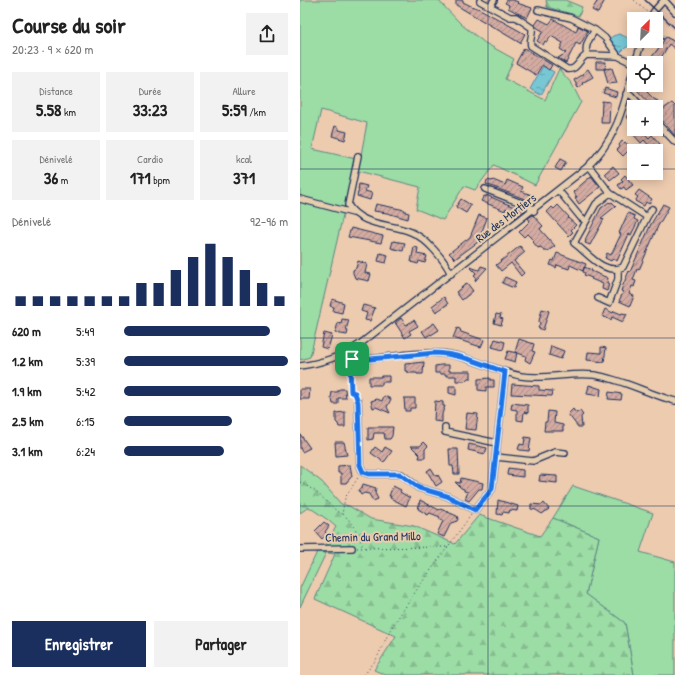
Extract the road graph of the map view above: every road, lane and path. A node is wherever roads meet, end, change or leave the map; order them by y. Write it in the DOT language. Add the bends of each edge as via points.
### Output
graph roads {
  1 [pos="494,0"];
  2 [pos="634,0"];
  3 [pos="664,0"];
  4 [pos="480,1"];
  5 [pos="490,6"];
  6 [pos="538,10"];
  7 [pos="645,12"];
  8 [pos="654,12"];
  9 [pos="675,12"];
  10 [pos="595,30"];
  11 [pos="663,36"];
  12 [pos="675,41"];
  13 [pos="588,55"];
  14 [pos="618,56"];
  15 [pos="627,61"];
  16 [pos="627,90"];
  17 [pos="626,94"];
  18 [pos="636,100"];
  19 [pos="663,129"];
  20 [pos="675,142"];
  21 [pos="358,156"];
  22 [pos="589,166"];
  23 [pos="485,189"];
  24 [pos="559,191"];
  25 [pos="610,193"];
  26 [pos="300,199"];
  27 [pos="652,209"];
  28 [pos="534,211"];
  29 [pos="356,213"];
  30 [pos="647,217"];
  31 [pos="586,221"];
  32 [pos="618,269"];
  33 [pos="451,274"];
  34 [pos="598,298"];
  35 [pos="347,353"];
  36 [pos="352,359"];
  37 [pos="300,366"];
  38 [pos="505,372"];
  39 [pos="675,401"];
  40 [pos="358,402"];
  41 [pos="445,427"];
  42 [pos="498,443"];
  43 [pos="565,454"];
  44 [pos="496,457"];
  45 [pos="363,472"];
  46 [pos="300,482"];
  47 [pos="475,510"];
  48 [pos="342,514"];
  49 [pos="447,547"];
  50 [pos="352,548"];
  51 [pos="363,548"];
  52 [pos="300,549"];
  53 [pos="364,675"];
  1 -- 5 [label="street"];
  2 -- 7 [label="path"];
  3 -- 8 [label="street"];
  3 -- 9 [label="street"];
  4 -- 5 [label="street"];
  5 -- 13 [label="street" via="526,23 533,32 529,42 531,46 567,69 575,68 584,56"];
  6 -- 10 [label="street" via="571,18"];
  10 -- 13 [label="street" via="586,46"];
  10 -- 14 [label="street" via="605,38"];
  11 -- 12 [label="path"];
  13 -- 14 [label="street"];
  14 -- 15 [label="street"];
  16 -- 17 [label="street, Rue des Mortiers"];
  17 -- 18 [label="street"];
  17 -- 22 [label="street, Rue des Mortiers" via="610,140"];
  19 -- 20 [label="street"];
  21 -- 29 [label="street" via="348,205"];
  22 -- 24 [label="street, Rue des Mortiers"];
  22 -- 25 [label="street"];
  23 -- 28 [label="street" via="529,206"];
  24 -- 28 [label="street, Rue des Mortiers"];
  24 -- 31 [label="street"];
  25 -- 30 [label="street"];
  25 -- 31 [label="street" via="596,204"];
  26 -- 29 [label="street"];
  27 -- 30 [label="street"];
  28 -- 33 [label="street, Rue des Mortiers"];
  29 -- 33 [label="street" via="367,222 418,236 430,245"];
  30 -- 32 [label="street" via="623,267"];
  31 -- 32 [label="street" via="574,243 604,268"];
  32 -- 34 [label="street" via="618,279 609,303"];
  33 -- 35 [label="street, Rue des Mortiers"];
  35 -- 36 [label="street"];
  35 -- 37 [label="street, Rue des Mortiers" via="321,363"];
  36 -- 38 [label="street" via="447,354 464,357"];
  36 -- 40 [label="path" via="351,392 355,393"];
  38 -- 39 [label="street" via="536,377 596,375"];
  38 -- 42 [label="street"];
  40 -- 45 [label="street" via="360,465"];
  41 -- 42 [label="street" via="444,432"];
  42 -- 44 [label="street"];
  43 -- 44 [label="street" via="555,452 533,461"];
  44 -- 47 [label="street" via="492,489"];
  45 -- 47 [label="street" via="400,474 419,488 447,496"];
  45 -- 48 [label="path" via="346,498"];
  46 -- 48 [label="path"];
  47 -- 49 [label="path"];
  48 -- 51 [label="path" via="352,521"];
  49 -- 51 [label="path, Chemin du Grand Millo"];
  49 -- 53 [label="path" via="394,624 376,660"];
  50 -- 51 [label="path, Chemin du Grand Millo"];
  50 -- 52 [label="street, Chemin du Grand Millo"];
}
